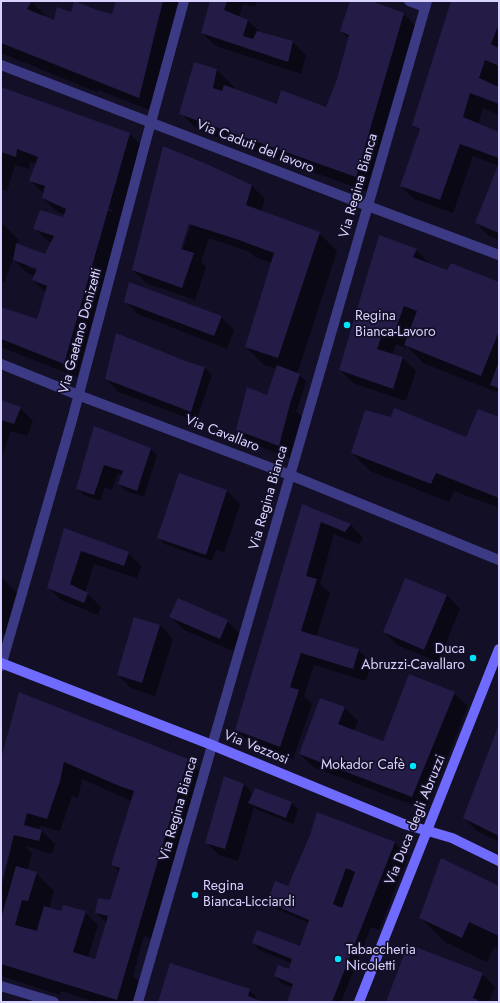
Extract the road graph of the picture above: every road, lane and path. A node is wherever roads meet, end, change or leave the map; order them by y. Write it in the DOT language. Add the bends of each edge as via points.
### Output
graph roads {
  1 [pos="184,1"];
  2 [pos="409,1"];
  3 [pos="426,4"];
  4 [pos="1,65"];
  5 [pos="151,122"];
  6 [pos="368,206"];
  7 [pos="499,255"];
  8 [pos="1,364"];
  9 [pos="78,395"];
  10 [pos="290,475"];
  11 [pos="499,560"];
  12 [pos="499,649"];
  13 [pos="1,664"];
  14 [pos="212,745"];
  15 [pos="427,831"];
  16 [pos="499,861"];
  17 [pos="1,986"];
  18 [pos="54,1002"];
  19 [pos="138,1002"];
  20 [pos="359,1002"];
  1 -- 5 [label="street, Via Gaetano Donizetti"];
  2 -- 3 [label="street"];
  3 -- 6 [label="street, Via Regina Bianca"];
  4 -- 5 [label="street, Via Caduti del lavoro"];
  5 -- 6 [label="street, Via Caduti del lavoro"];
  5 -- 9 [label="street, Via Gaetano Donizetti"];
  6 -- 7 [label="street, Via Caduti del lavoro"];
  6 -- 10 [label="street, Via Regina Bianca"];
  8 -- 9 [label="street, Via Cavallaro"];
  9 -- 10 [label="street, Via Cavallaro"];
  9 -- 13 [label="street, Via Gaetano Donizetti"];
  10 -- 11 [label="street, Via Cavallaro"];
  10 -- 14 [label="street, Via Regina Bianca"];
  12 -- 15 [label="street, Via Duca degli Abruzzi"];
  13 -- 14 [label="street, Via Vezzosi"];
  14 -- 15 [label="street, Via Vezzosi" via="404,824"];
  14 -- 19 [label="street, Via Regina Bianca"];
  15 -- 16 [label="street, Via Vezzosi" via="452,838"];
  15 -- 20 [label="street, Via Duca degli Abruzzi"];
  17 -- 18 [label="street"];
}
